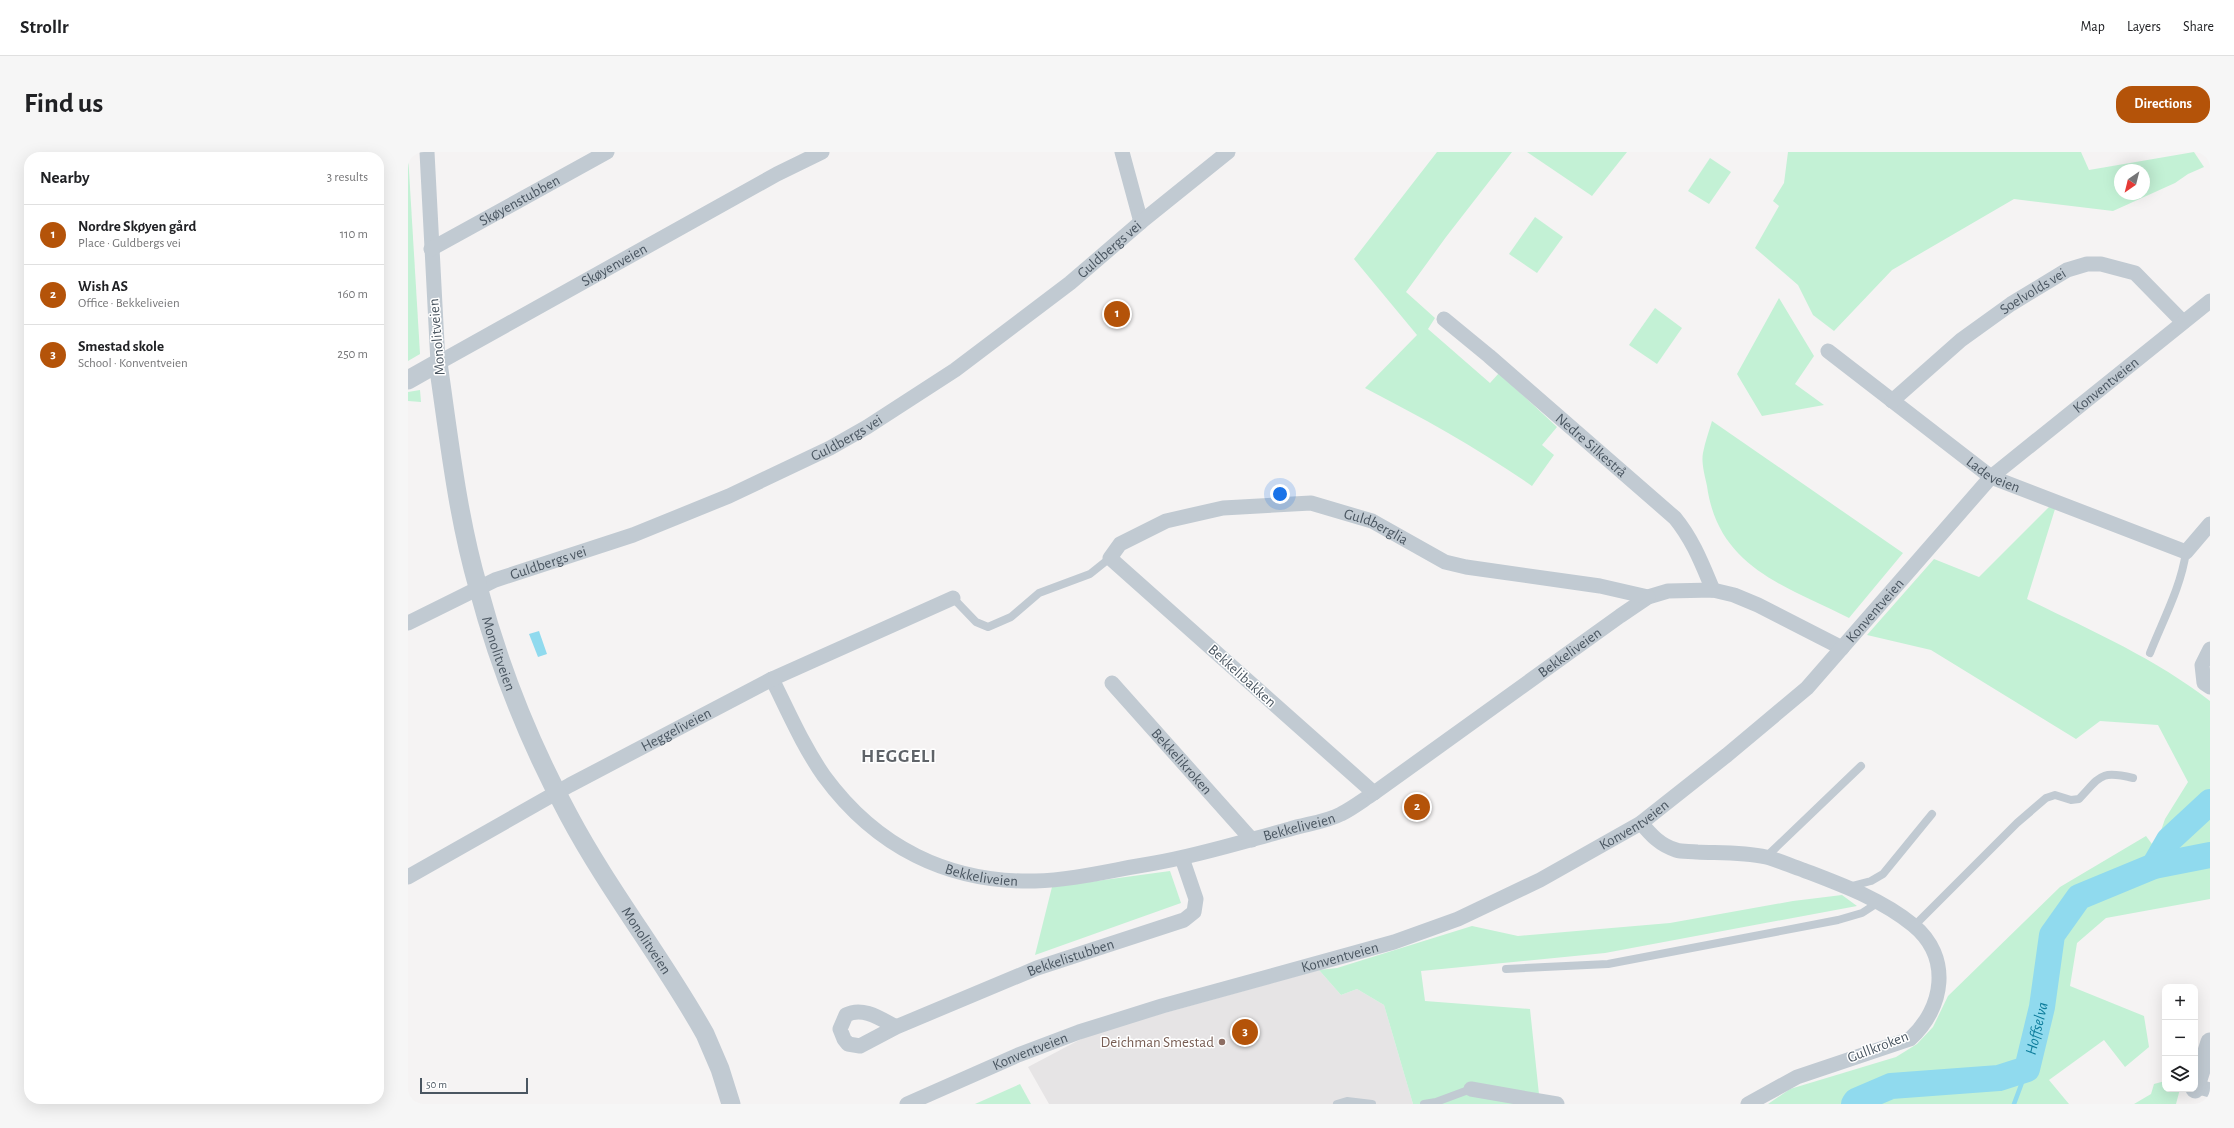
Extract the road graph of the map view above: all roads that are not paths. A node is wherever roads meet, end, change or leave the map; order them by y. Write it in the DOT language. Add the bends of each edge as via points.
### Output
graph roads {
  1 [pos="427,152"];
  2 [pos="607,152"];
  3 [pos="822,152"];
  4 [pos="1122,152"];
  5 [pos="1228,152"];
  6 [pos="1141,222"];
  7 [pos="431,249"];
  8 [pos="2210,301"];
  9 [pos="1444,319"];
  10 [pos="2183,322"];
  11 [pos="1828,351"];
  12 [pos="438,363"];
  13 [pos="408,380"];
  14 [pos="1892,401"];
  15 [pos="1991,477"];
  16 [pos="2210,524"];
  17 [pos="2186,552"];
  18 [pos="1110,558"];
  19 [pos="478,588"];
  20 [pos="1713,590"];
  21 [pos="1648,597"];
  22 [pos="953,598"];
  23 [pos="408,623"];
  24 [pos="1842,648"];
  25 [pos="2210,649"];
  26 [pos="2150,653"];
  27 [pos="772,679"];
  28 [pos="1112,683"];
  29 [pos="2210,688"];
  30 [pos="1861,766"];
  31 [pos="2133,778"];
  32 [pos="558,792"];
  33 [pos="1374,793"];
  34 [pos="1932,814"];
  35 [pos="1641,823"];
  36 [pos="1252,840"];
  37 [pos="1766,857"];
  38 [pos="1182,858"];
  39 [pos="408,877"];
  40 [pos="1848,887"];
  41 [pos="1879,902"];
  42 [pos="1914,926"];
  43 [pos="1506,969"];
  44 [pos="896,1027"];
  45 [pos="2210,1042"];
  46 [pos="2199,1088"];
  47 [pos="1471,1089"];
  48 [pos="731,1104"];
  49 [pos="908,1104"];
  50 [pos="1337,1104"];
  51 [pos="1372,1104"];
  52 [pos="1424,1104"];
  53 [pos="1557,1104"];
  54 [pos="1748,1104"];
  55 [pos="2190,1104"];
  1 -- 7 [label="street, Monolitveien"];
  2 -- 7 [label="street, Skøyenstubben"];
  3 -- 12 [label="street, Skøyenveien" via="777,174"];
  4 -- 6 [label="street"];
  5 -- 6 [label="street, Guldbergs vei"];
  6 -- 19 [label="street, Guldbergs vei" via="1070,283 955,370 830,448 729,496 633,535 495,580"];
  7 -- 12 [label="street, Monolitveien"];
  8 -- 10 [label="street, Konventveien"];
  9 -- 20 [label="street, Nedre Silkestrå" via="1675,518 1696,548"];
  10 -- 14 [label="street, Soelvolds vei" via="2135,273 2101,264 2086,264 2067,270 2011,304 1960,340"];
  10 -- 15 [label="street, Konventveien"];
  11 -- 14 [label="street, Ladeveien"];
  12 -- 13 [label="street, Skøyenveien"];
  12 -- 19 [label="street, Monolitveien" via="462,520"];
  14 -- 15 [label="street, Ladeveien"];
  15 -- 17 [label="street, Ladeveien"];
  15 -- 24 [label="street, Konventveien"];
  16 -- 17 [label="street"];
  17 -- 26 [label="lane" via="2177,587"];
  18 -- 21 [label="street, Guldberglia" via="1120,544 1166,521 1223,508 1311,503 1372,521 1445,562 1600,586"];
  18 -- 22 [label="lane" via="1090,574 1039,593 1011,617 988,627 976,622"];
  18 -- 33 [label="street, Bekkelibakken"];
  19 -- 23 [label="street, Guldbergs vei"];
  19 -- 32 [label="street, Monolitveien" via="528,732"];
  20 -- 21 [label="street, Bekkeliveien" via="1668,591"];
  20 -- 24 [label="street, Bekkeliveien" via="1758,605"];
  21 -- 33 [label="street, Bekkeliveien"];
  22 -- 27 [label="street, Heggeliveien"];
  24 -- 35 [label="street, Konventveien" via="1807,688"];
  25 -- 29 [label="street" via="2202,665 2204,684"];
  27 -- 32 [label="street, Heggeliveien"];
  27 -- 38 [label="street, Bekkeliveien" via="813,759 836,791 879,834 932,864 974,876 1035,881"];
  28 -- 36 [label="street, Bekkelikroken"];
  30 -- 37 [label="lane"];
  31 -- 42 [label="lane" via="2113,773 2097,780 2079,799 2071,800 2055,795 2046,798 2017,823"];
  32 -- 39 [label="street, Heggeliveien"];
  32 -- 48 [label="street, Monolitveien" via="576,830 705,1034"];
  33 -- 36 [label="street, Bekkeliveien" via="1340,814"];
  34 -- 40 [label="lane" via="1883,874 1871,881"];
  35 -- 37 [label="street, Gullkroken" via="1660,844 1677,850"];
  35 -- 49 [label="street, Konventveien" via="1522,890 1452,921 1394,942 1100,1025 1018,1055"];
  36 -- 38 [label="street, Bekkeliveien"];
  37 -- 40 [label="street, Gullkroken"];
  38 -- 44 [label="street, Bekkelistubben" via="1196,899 1194,912 1190,917 1037,968"];
  40 -- 41 [label="street, Gullkroken"];
  41 -- 42 [label="street, Gullkroken"];
  41 -- 43 [label="lane" via="1862,913 1838,920 1608,964"];
  42 -- 54 [label="street, Gullkroken" via="1935,956 1939,982 1935,1005 1920,1029 1910,1038 1797,1077"];
  45 -- 46 [label="street"];
  46 -- 55 [label="street"];
  47 -- 52 [label="lane"];
  47 -- 53 [label="street"];
  50 -- 51 [label="lane" via="1347,1101"];
}
